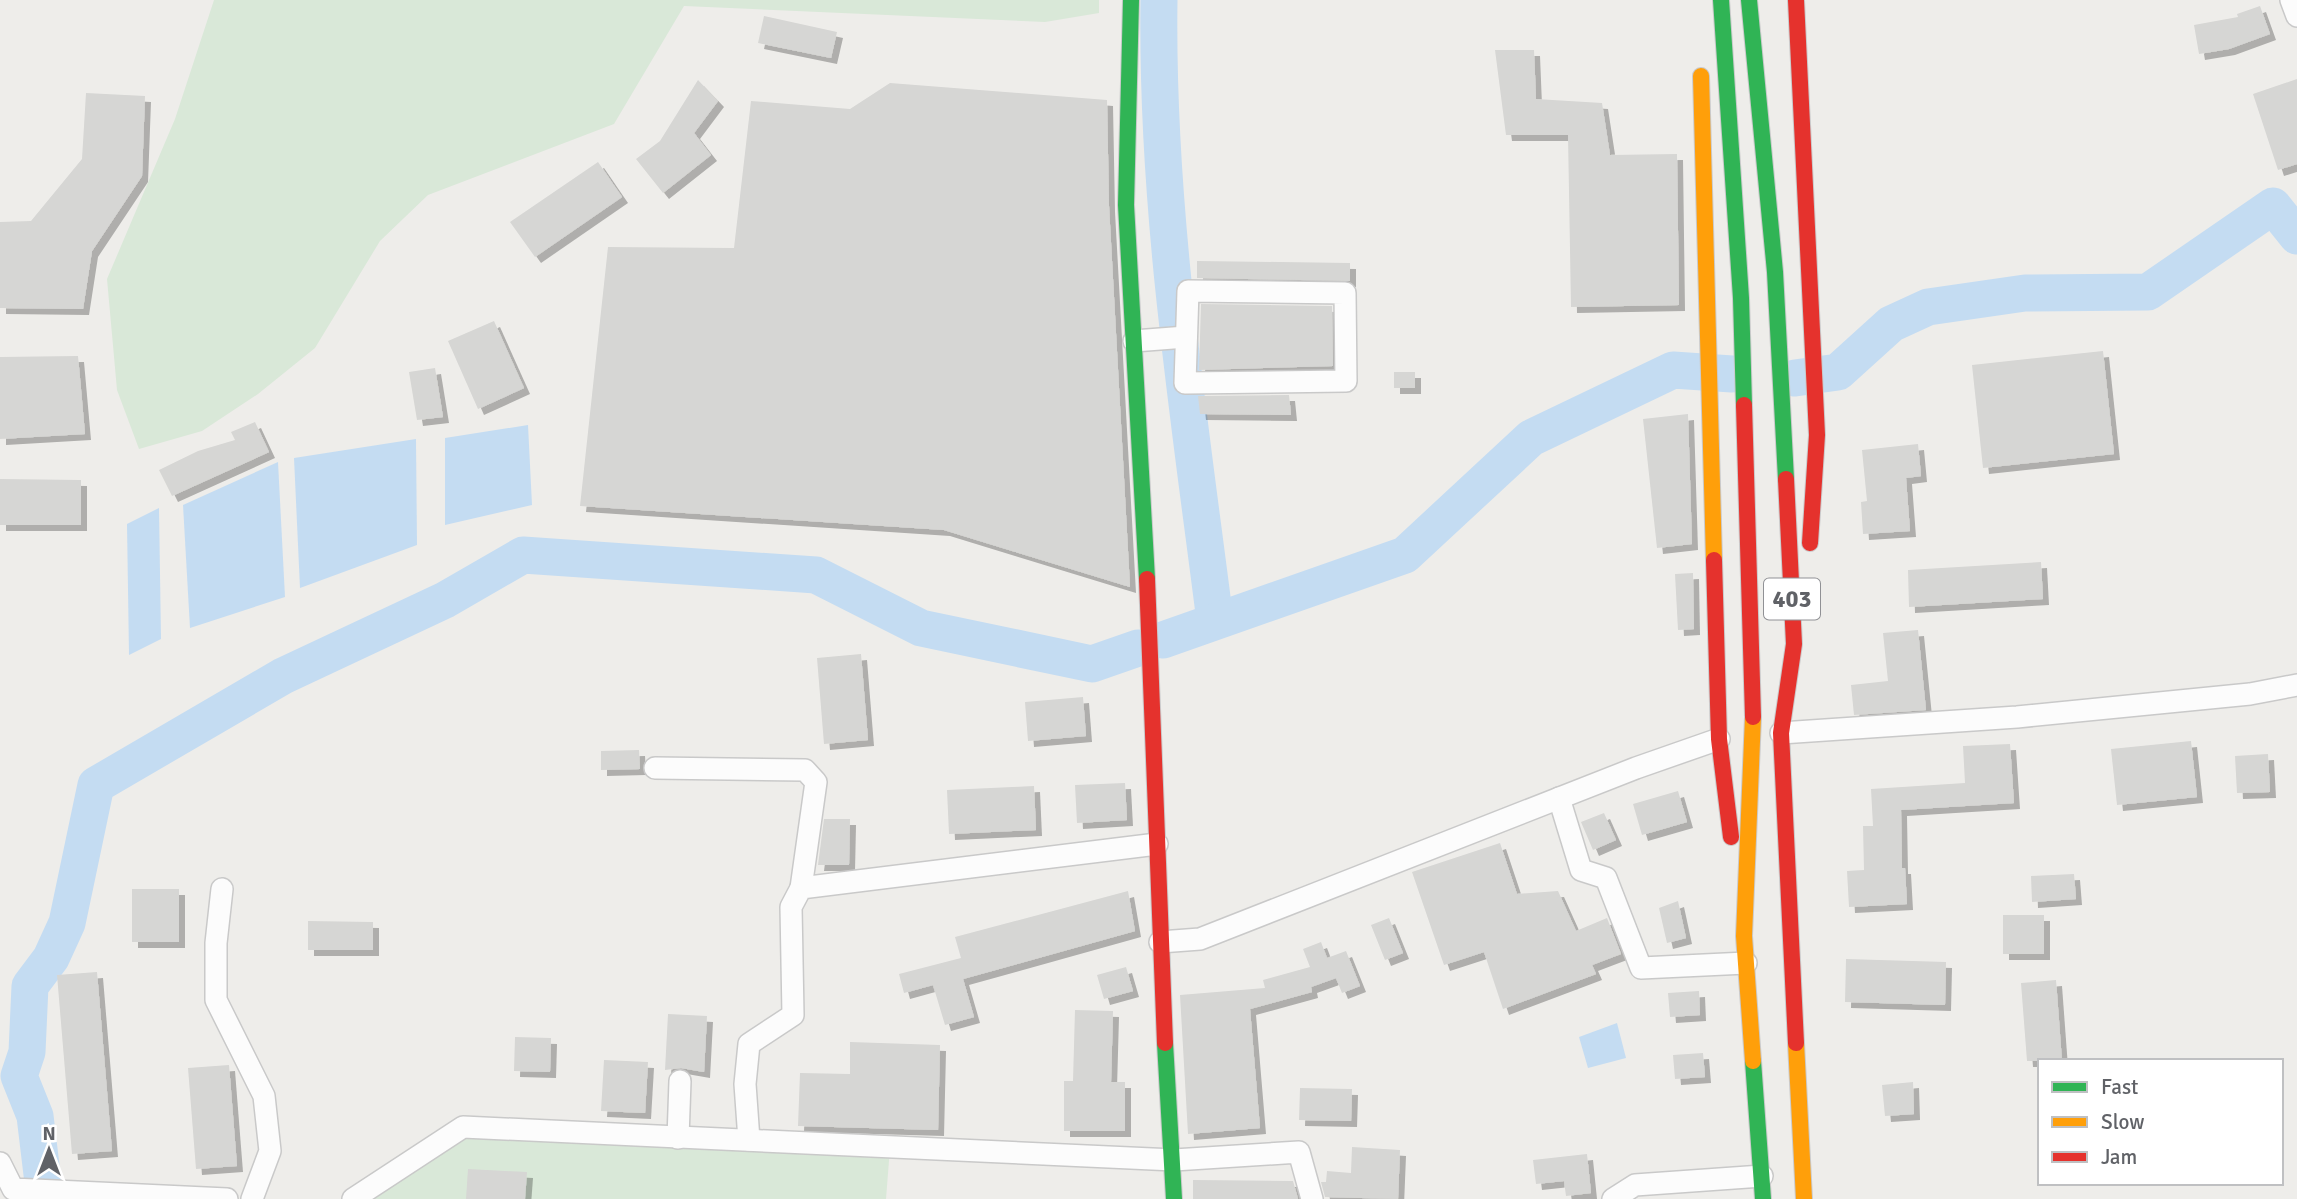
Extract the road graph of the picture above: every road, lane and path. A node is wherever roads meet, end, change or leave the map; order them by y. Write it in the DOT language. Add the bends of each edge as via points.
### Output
graph roads {
  1 [pos="1131,0"];
  2 [pos="1705,0"];
  3 [pos="1721,0"];
  4 [pos="1749,0"];
  5 [pos="1766,0"];
  6 [pos="1796,0"];
  7 [pos="2291,0"];
  8 [pos="2297,16"];
  9 [pos="1705,50"];
  10 [pos="1176,338"];
  11 [pos="1134,341"];
  12 [pos="1733,623"];
  13 [pos="1793,626"];
  14 [pos="1794,644"];
  15 [pos="1735,674"];
  16 [pos="2297,685"];
  17 [pos="1781,733"];
  18 [pos="1719,739"];
  19 [pos="655,768"];
  20 [pos="1559,798"];
  21 [pos="1157,844"];
  22 [pos="801,888"];
  23 [pos="222,889"];
  24 [pos="1744,936"];
  25 [pos="1160,942"];
  26 [pos="1745,963"];
  27 [pos="680,1081"];
  28 [pos="678,1138"];
  29 [pos="749,1140"];
  30 [pos="1174,1160"];
  31 [pos="0,1163"];
  32 [pos="1762,1176"];
  33 [pos="13,1192"];
  34 [pos="227,1199"];
  35 [pos="253,1199"];
  36 [pos="353,1199"];
  37 [pos="1174,1199"];
  38 [pos="1312,1199"];
  39 [pos="1613,1199"];
  40 [pos="1763,1199"];
  41 [pos="1804,1199"];
  1 -- 11 [label="main road" via="1126,205"];
  2 -- 9 [label="main road"];
  3 -- 24 [label="main road, 403" via="1741,298 1754,738"];
  4 -- 13 [label="main road, 403" via="1775,272"];
  5 -- 13 [label="main road" via="1801,439"];
  6 -- 14 [label="main road" via="1817,435 1805,611"];
  7 -- 8 [label="street"];
  9 -- 12 [label="main road"];
  9 -- 18 [label="main road"];
  10 -- 10 [label="street" via="1188,291 1345,293 1346,381 1185,383"];
  10 -- 11 [label="street"];
  11 -- 21 [label="main road"];
  13 -- 14 [label="main road, 403"];
  14 -- 17 [label="main road, 403"];
  15 -- 24 [label="main road"];
  16 -- 17 [label="street" via="2250,694 2017,717"];
  17 -- 41 [label="main road, 403"];
  18 -- 20 [label="street"];
  18 -- 24 [label="main road"];
  19 -- 22 [label="street" via="805,770 816,782"];
  20 -- 25 [label="street" via="1200,939"];
  20 -- 26 [label="street" via="1581,870 1606,878 1641,968"];
  21 -- 22 [label="street"];
  21 -- 25 [label="main road"];
  22 -- 29 [label="street" via="792,907 793,1015 748,1044"];
  23 -- 35 [label="street" via="216,1000 264,1096 270,1151"];
  24 -- 26 [label="main road, 403"];
  25 -- 30 [label="main road"];
  26 -- 32 [label="main road, 403"];
  27 -- 28 [label="street"];
  28 -- 29 [label="street"];
  28 -- 36 [label="street" via="463,1127"];
  29 -- 30 [label="street"];
  30 -- 37 [label="main road"];
  30 -- 38 [label="street" via="1300,1152"];
  31 -- 33 [label="street"];
  32 -- 39 [label="street" via="1635,1185"];
  32 -- 40 [label="main road, 403"];
  33 -- 34 [label="street"];
}
